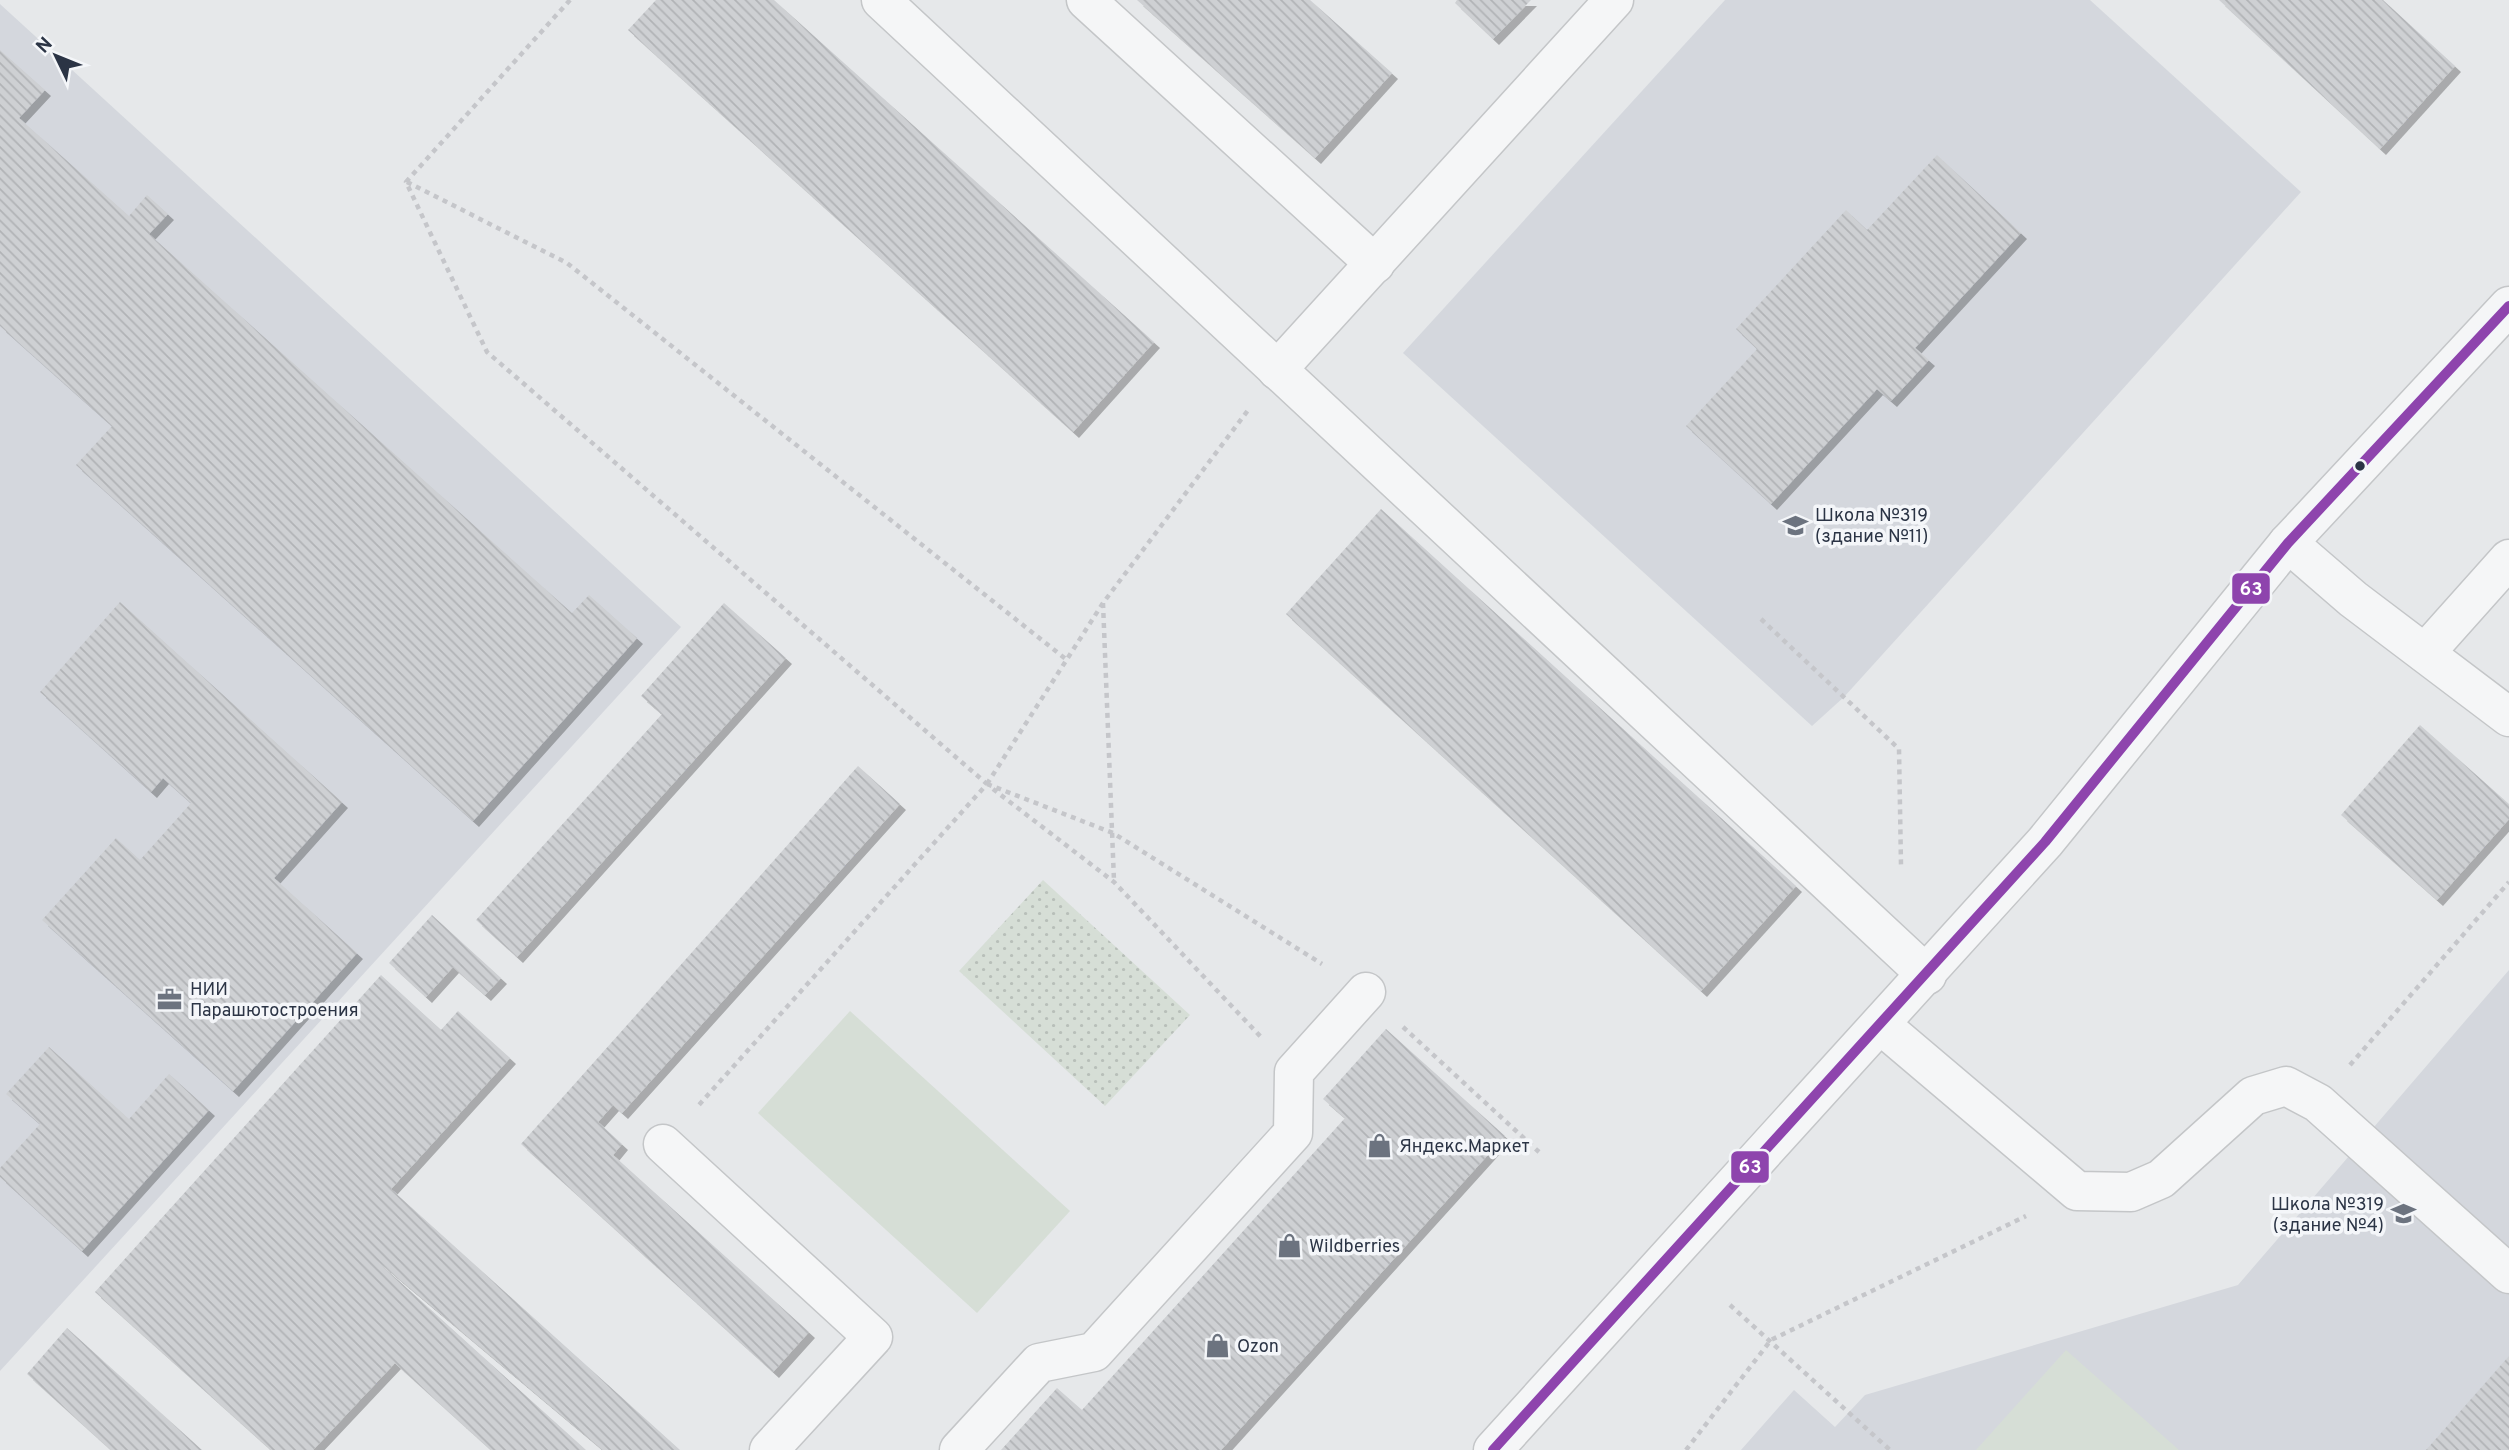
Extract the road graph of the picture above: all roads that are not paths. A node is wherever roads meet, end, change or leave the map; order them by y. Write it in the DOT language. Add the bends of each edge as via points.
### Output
graph roads {
  1 [pos="881,0"];
  2 [pos="1086,0"];
  3 [pos="1614,0"];
  4 [pos="1375,264"];
  5 [pos="2509,306"];
  6 [pos="1277,370"];
  7 [pos="2288,543"];
  8 [pos="2509,559"];
  9 [pos="2425,653"];
  10 [pos="2509,717"];
  11 [pos="1927,975"];
  12 [pos="1366,992"];
  13 [pos="1881,1025"];
  14 [pos="663,1144"];
  15 [pos="2509,1274"];
  16 [pos="769,1450"];
  17 [pos="959,1450"];
  18 [pos="1493,1450"];
  1 -- 6 [label="street"];
  2 -- 4 [label="street"];
  3 -- 4 [label="street"];
  4 -- 6 [label="street"];
  5 -- 7 [label="street"];
  6 -- 11 [label="street"];
  7 -- 9 [label="street"];
  7 -- 11 [label="street" via="2045,842"];
  8 -- 9 [label="street"];
  9 -- 10 [label="street"];
  11 -- 13 [label="street"];
  12 -- 17 [label="street" via="1294,1072 1293,1133 1094,1352 1039,1363"];
  13 -- 15 [label="street" via="2077,1191 2131,1192 2161,1179 2253,1096 2286,1086 2318,1103"];
  13 -- 18 [label="street"];
  14 -- 16 [label="street" via="873,1336"];
}
